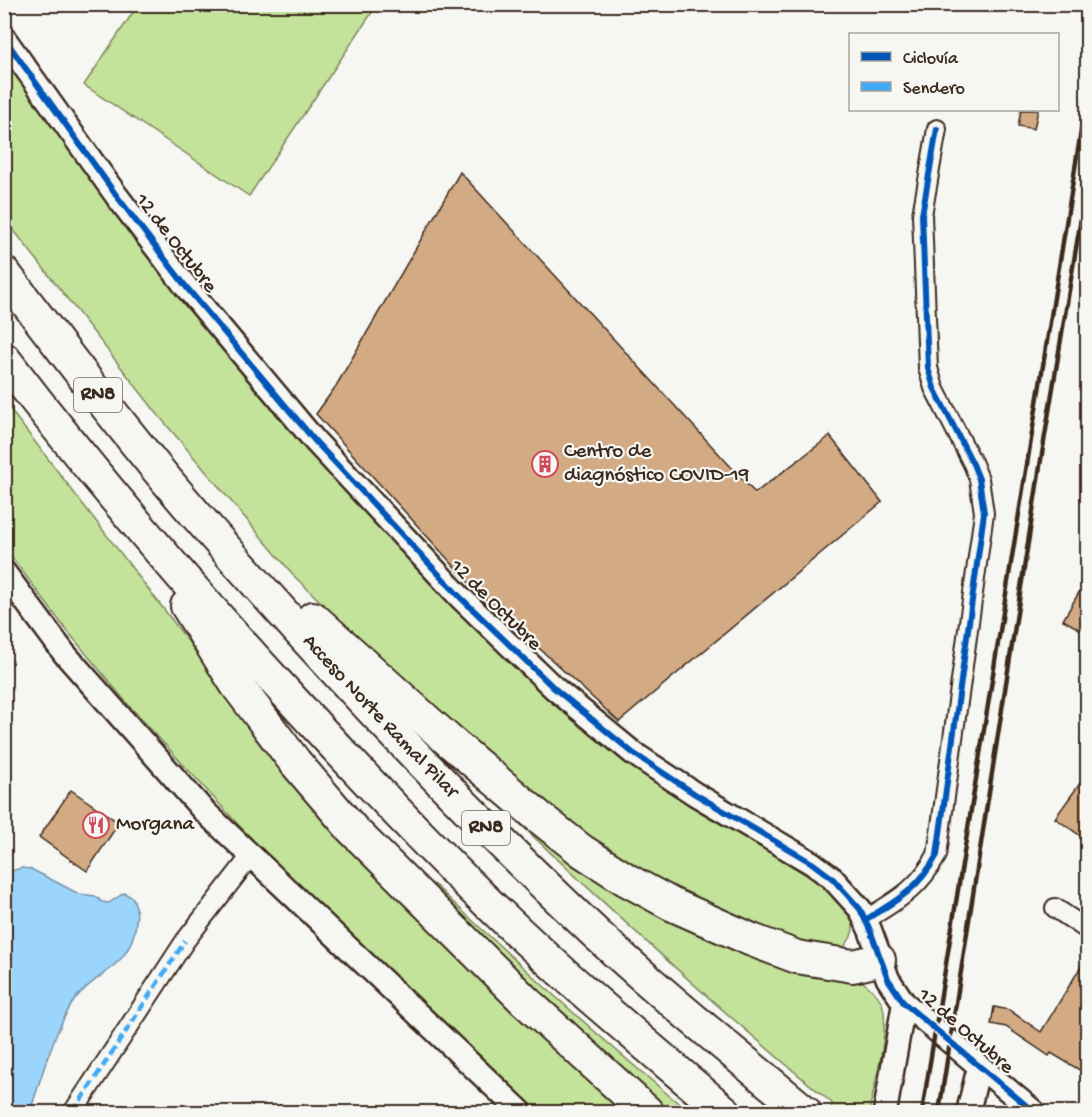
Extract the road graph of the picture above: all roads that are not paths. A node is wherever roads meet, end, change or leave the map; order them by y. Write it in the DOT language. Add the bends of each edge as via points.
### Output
graph roads {
  1 [pos="4,38"];
  2 [pos="938,129"];
  3 [pos="4,273"];
  4 [pos="4,358"];
  5 [pos="125,509"];
  6 [pos="196,514"];
  7 [pos="4,572"];
  8 [pos="250,857"];
  9 [pos="1055,908"];
  10 [pos="865,920"];
  11 [pos="1088,930"];
  12 [pos="879,960"];
  13 [pos="904,1003"];
  14 [pos="979,1066"];
  15 [pos="73,1113"];
  16 [pos="521,1113"];
  17 [pos="647,1113"];
  18 [pos="724,1113"];
  19 [pos="805,1113"];
  20 [pos="885,1113"];
  21 [pos="968,1113"];
  22 [pos="1034,1113"];
  1 -- 10 [label="street, 12 de Octubre" via="186,288 315,441 460,597 554,688 633,753 812,863 847,893"];
  2 -- 10 [label="street" via="922,215 928,368 979,479 984,513 937,855 927,874 909,892"];
  3 -- 6 [label="highway, Acceso Norte Ramal Pilar / RN8"];
  4 -- 5 [label="highway, RN8"];
  5 -- 17 [label="highway" via="236,684 352,829 524,1000"];
  5 -- 18 [label="highway, RN8" via="341,752 488,903"];
  6 -- 12 [label="highway" via="447,739 565,837 627,880 681,909 798,957 853,966"];
  6 -- 19 [label="highway, Acceso Norte Ramal Pilar / RN8" via="369,707 470,812 577,916"];
  7 -- 8 [label="street" via="64,653 203,810"];
  8 -- 15 [label="street" via="185,941"];
  8 -- 16 [label="street"];
  9 -- 11 [label="street"];
  10 -- 12 [label="street, 12 de Octubre"];
  12 -- 13 [label="street, 12 de Octubre"];
  13 -- 14 [label="street, 12 de Octubre"];
  13 -- 20 [label="street"];
  14 -- 21 [label="street"];
  14 -- 22 [label="street, 12 de Octubre"];
}
